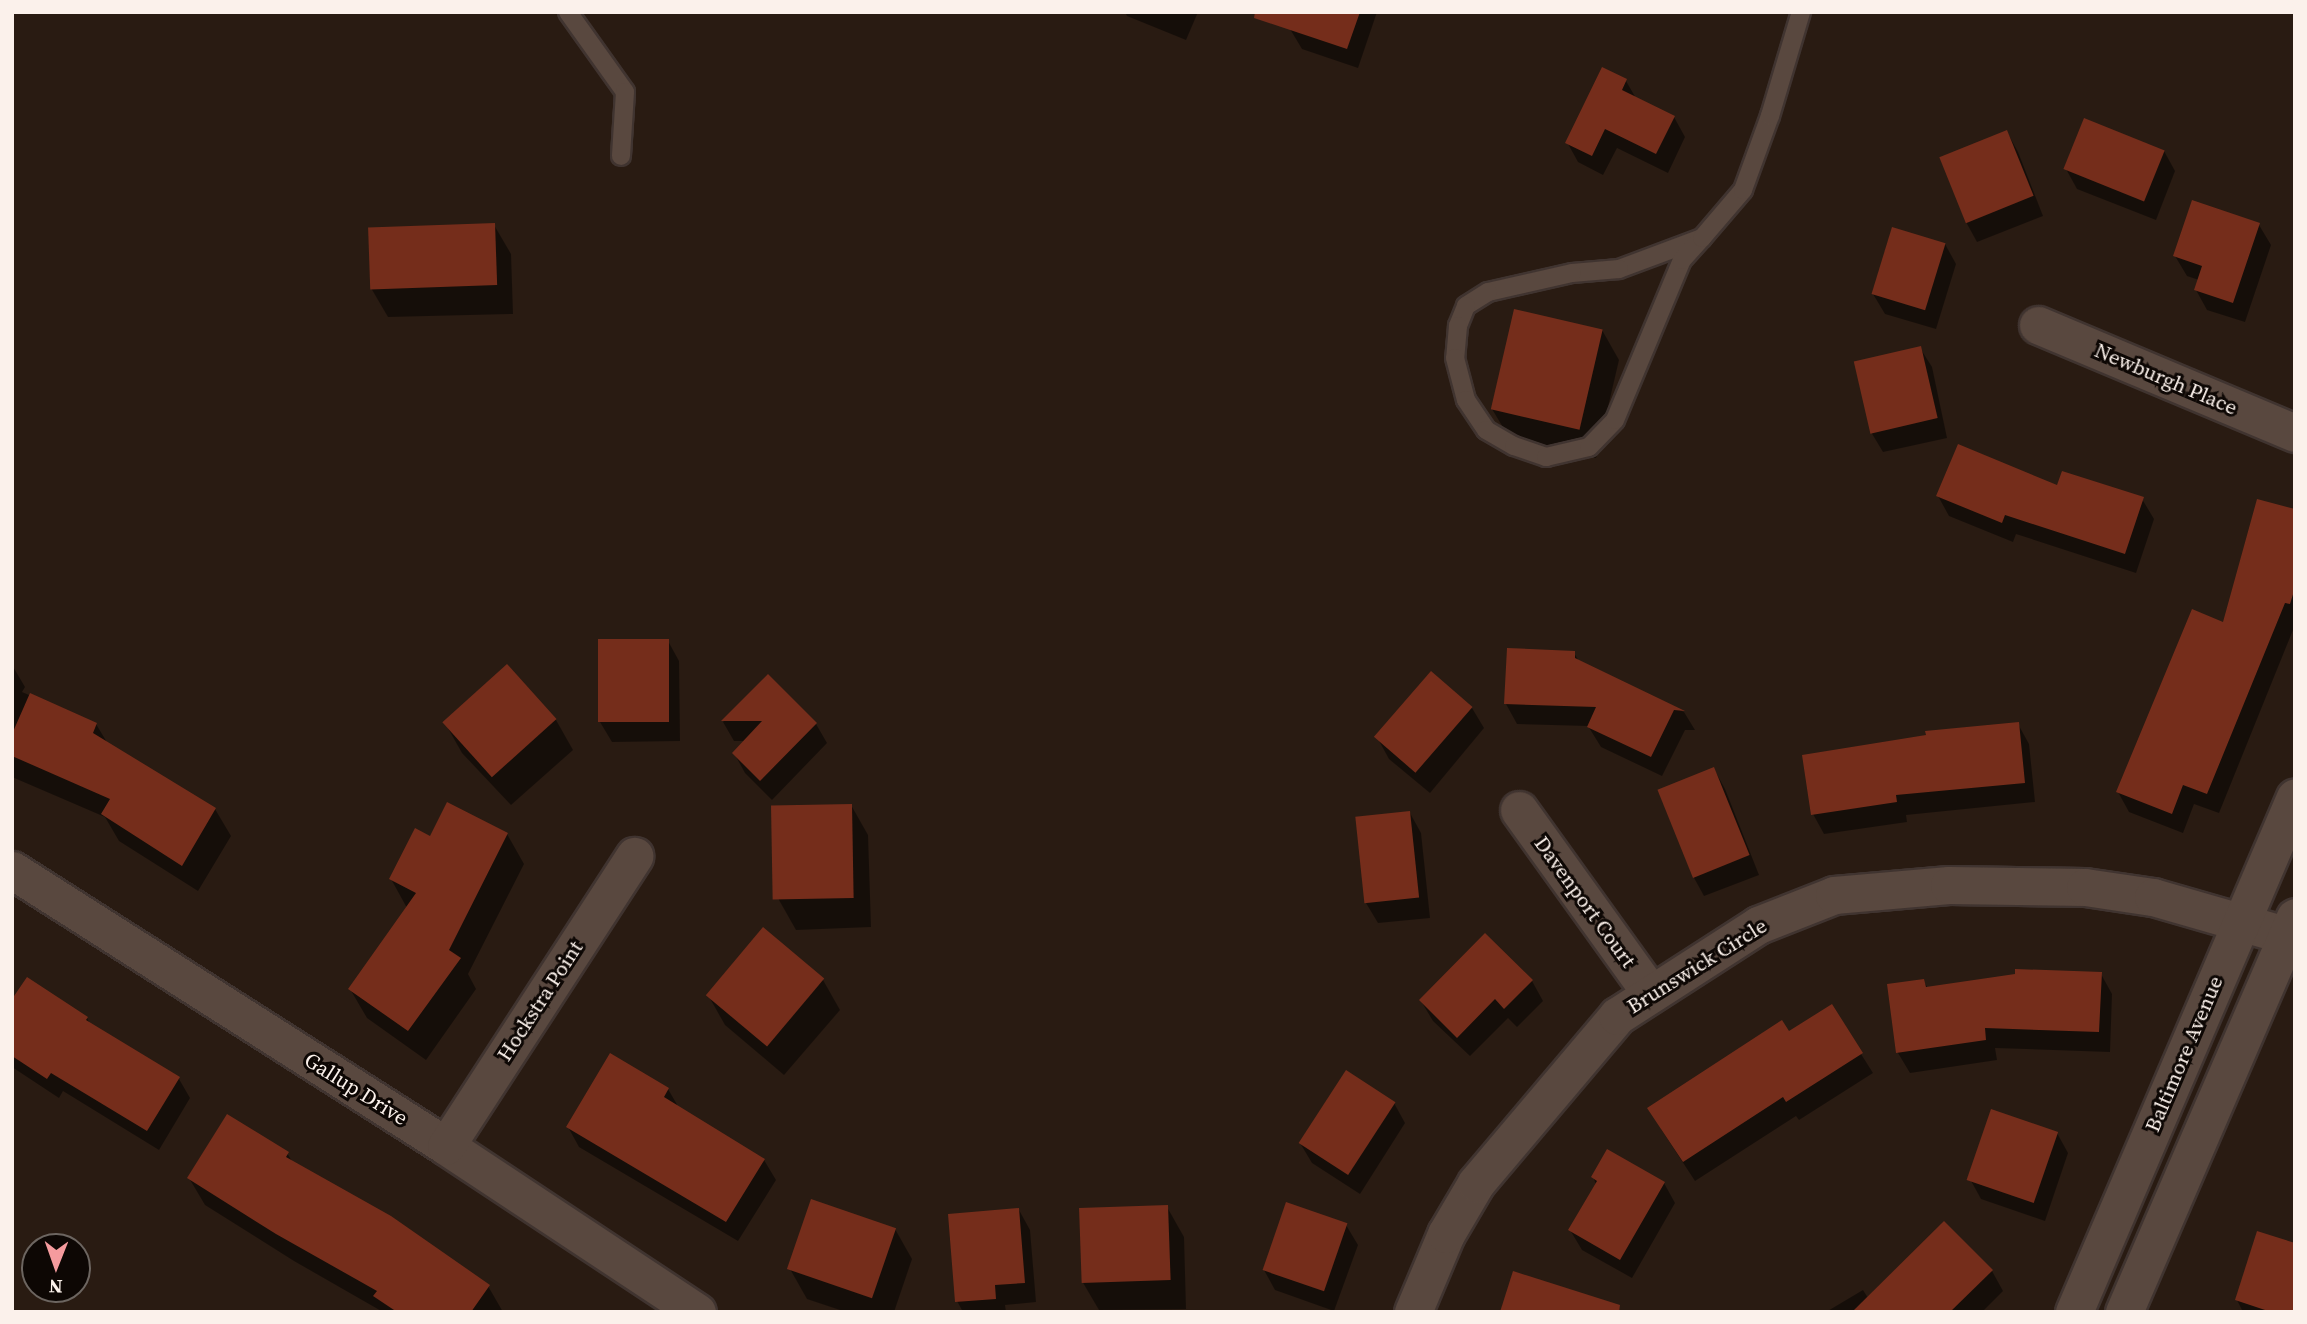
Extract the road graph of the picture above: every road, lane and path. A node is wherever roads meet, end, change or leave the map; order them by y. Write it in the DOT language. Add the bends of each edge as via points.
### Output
graph roads {
  1 [pos="568,12"];
  2 [pos="1801,12"];
  3 [pos="621,156"];
  4 [pos="1702,238"];
  5 [pos="2038,325"];
  6 [pos="2295,433"];
  7 [pos="2295,797"];
  8 [pos="1519,810"];
  9 [pos="634,856"];
  10 [pos="12,870"];
  11 [pos="2240,925"];
  12 [pos="2292,930"];
  13 [pos="1651,994"];
  14 [pos="446,1146"];
  15 [pos="697,1312"];
  16 [pos="1413,1312"];
  17 [pos="2074,1312"];
  18 [pos="2124,1312"];
  1 -- 3 [label="lane" via="625,92"];
  2 -- 4 [label="lane" via="1743,190"];
  4 -- 4 [label="lane" via="1682,260 1615,420 1589,447 1546,457 1486,430 1466,400 1455,358 1458,326 1466,306 1488,292 1572,273 1619,269"];
  5 -- 6 [label="street, Newburgh Place"];
  7 -- 11 [label="street, Baltimore Avenue"];
  8 -- 13 [label="street, Davenport Court"];
  9 -- 14 [label="street, Hockstra Point"];
  10 -- 14 [label="street, Gallup Drive"];
  11 -- 12 [label="street, Brunswick Circle"];
  11 -- 13 [label="street, Brunswick Circle" via="2153,898 2085,887 1949,885 1834,895 1758,925"];
  11 -- 17 [label="street, Baltimore Avenue"];
  12 -- 18 [label="street"];
  13 -- 16 [label="street, Brunswick Circle" via="1617,1016 1476,1183 1446,1234"];
  14 -- 15 [label="street, Gallup Drive"];
}
